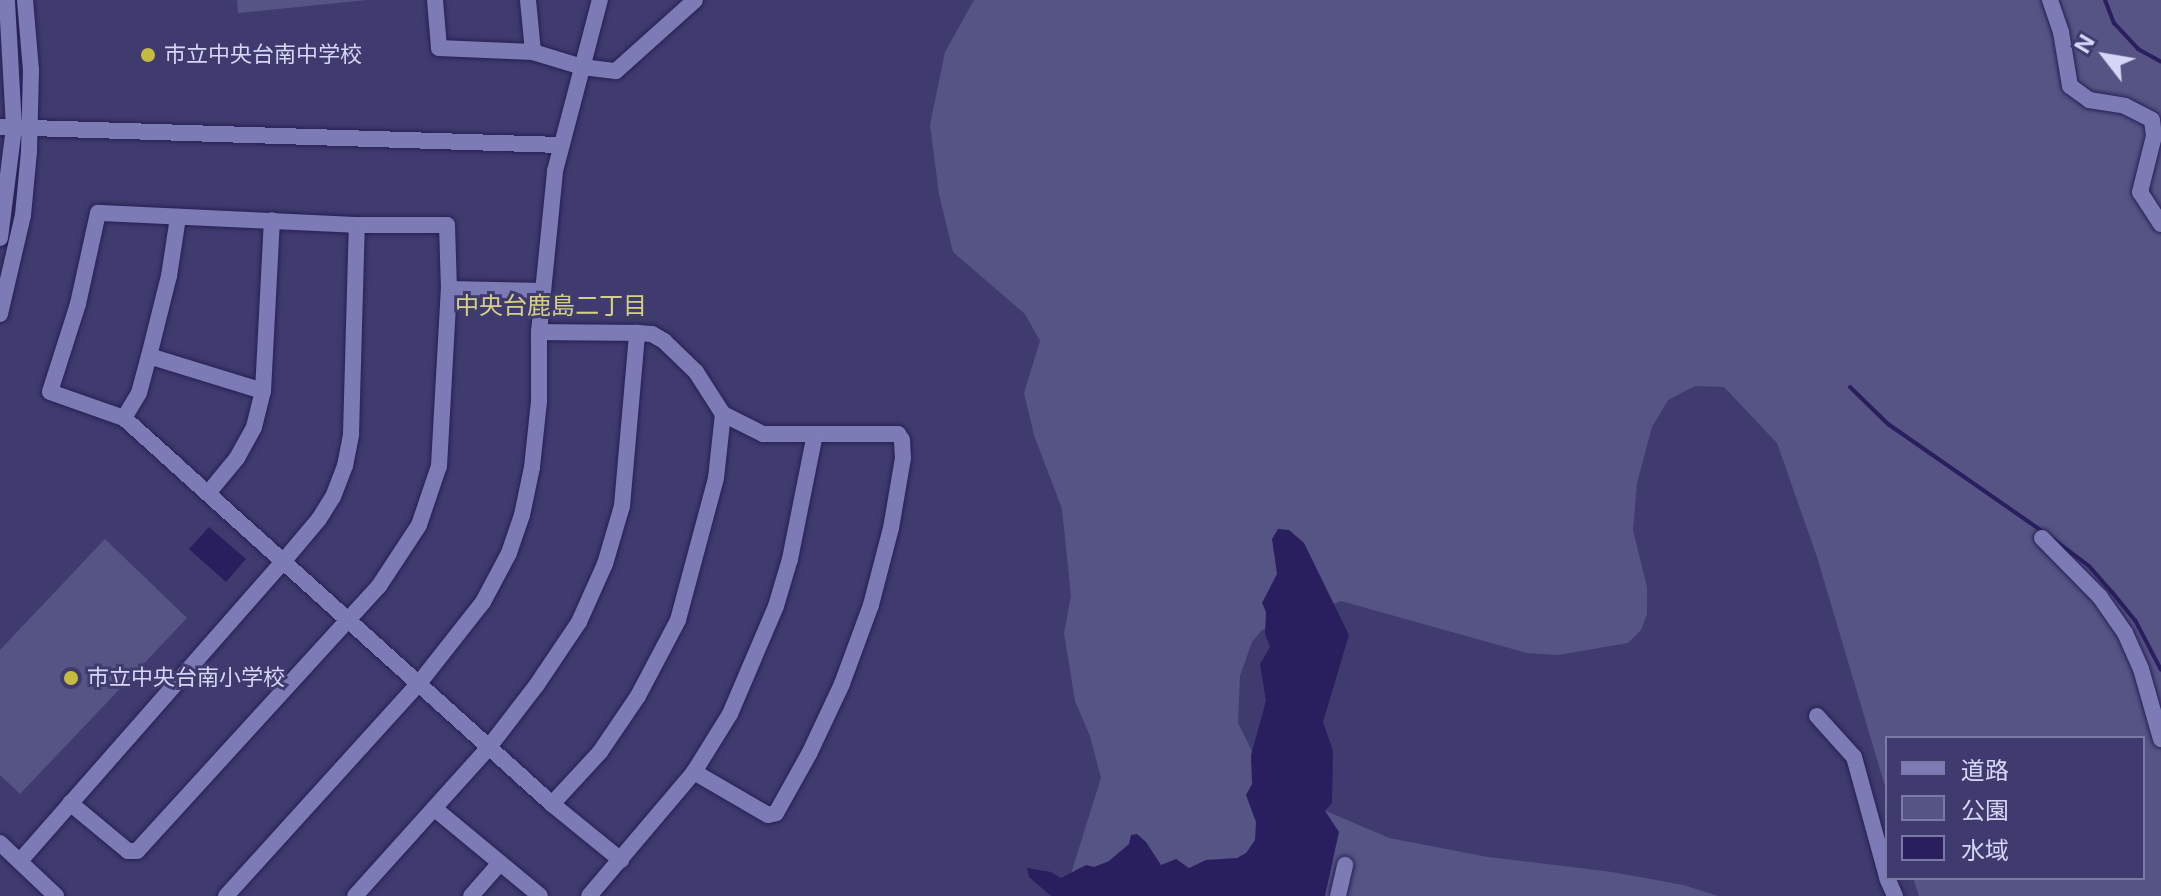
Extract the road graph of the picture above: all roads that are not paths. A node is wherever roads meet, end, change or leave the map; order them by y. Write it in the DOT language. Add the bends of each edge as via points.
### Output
graph roads {
  1 [pos="7,0"];
  2 [pos="25,0"];
  3 [pos="435,0"];
  4 [pos="528,0"];
  5 [pos="600,0"];
  6 [pos="695,0"];
  7 [pos="2050,0"];
  8 [pos="533,52"];
  9 [pos="582,67"];
  10 [pos="15,128"];
  11 [pos="561,145"];
  12 [pos="178,217"];
  13 [pos="272,220"];
  14 [pos="2161,224"];
  15 [pos="357,225"];
  16 [pos="0,238"];
  17 [pos="449,289"];
  18 [pos="543,291"];
  19 [pos="0,314"];
  20 [pos="539,332"];
  21 [pos="637,333"];
  22 [pos="149,356"];
  23 [pos="263,391"];
  24 [pos="723,414"];
  25 [pos="124,418"];
  26 [pos="815,434"];
  27 [pos="209,492"];
  28 [pos="2042,538"];
  29 [pos="282,563"];
  30 [pos="351,621"];
  31 [pos="420,682"];
  32 [pos="1817,716"];
  33 [pos="2161,739"];
  34 [pos="489,747"];
  35 [pos="694,772"];
  36 [pos="70,803"];
  37 [pos="552,804"];
  38 [pos="435,809"];
  39 [pos="0,843"];
  40 [pos="621,860"];
  41 [pos="20,861"];
  42 [pos="499,864"];
  43 [pos="1345,865"];
  44 [pos="1885,871"];
  45 [pos="231,894"];
  46 [pos="56,896"];
  47 [pos="355,896"];
  48 [pos="471,896"];
  49 [pos="540,896"];
  50 [pos="589,896"];
  51 [pos="1338,896"];
  1 -- 10 [label="street"];
  2 -- 10 [label="street"];
  3 -- 8 [label="street" via="439,48"];
  4 -- 8 [label="street"];
  5 -- 9 [label="street"];
  6 -- 9 [label="street" via="616,71"];
  7 -- 14 [label="street" via="2070,86 2089,100 2125,106 2152,120 2154,136 2140,192"];
  8 -- 9 [label="street"];
  9 -- 11 [label="street"];
  10 -- 11 [label="street"];
  10 -- 16 [label="street"];
  10 -- 19 [label="street" via="23,215"];
  11 -- 18 [label="street"];
  12 -- 13 [label="street"];
  12 -- 22 [label="street"];
  12 -- 25 [label="street" via="98,213 78,304 50,392"];
  13 -- 15 [label="street"];
  13 -- 23 [label="street"];
  15 -- 17 [label="street" via="447,225"];
  15 -- 29 [label="street" via="351,434 345,466 319,519"];
  17 -- 18 [label="street"];
  17 -- 30 [label="street" via="441,436 430,498 406,549"];
  18 -- 20 [label="street"];
  20 -- 21 [label="street"];
  20 -- 31 [label="street" via="539,401 522,515 497,579"];
  21 -- 24 [label="street" via="664,341 696,372"];
  21 -- 34 [label="street" via="622,506 597,586 579,622"];
  22 -- 23 [label="street"];
  22 -- 25 [label="street" via="139,393"];
  23 -- 27 [label="street" via="254,427"];
  24 -- 26 [label="street" via="763,434"];
  24 -- 37 [label="street" via="716,478 678,620 638,696 600,752"];
  25 -- 27 [label="street"];
  26 -- 35 [label="street" via="776,606 730,714"];
  26 -- 35 [label="street" via="898,434 902,440 891,528 871,605 829,712 776,813 768,815"];
  27 -- 29 [label="street"];
  28 -- 33 [label="street" via="2100,597 2125,633"];
  29 -- 30 [label="street"];
  29 -- 36 [label="street"];
  30 -- 31 [label="street"];
  30 -- 36 [label="street" via="137,851 128,851"];
  31 -- 34 [label="street"];
  31 -- 45 [label="street"];
  32 -- 44 [label="street" via="1854,757"];
  34 -- 37 [label="street"];
  34 -- 38 [label="street"];
  35 -- 40 [label="street"];
  36 -- 41 [label="street"];
  37 -- 40 [label="street"];
  38 -- 42 [label="street"];
  38 -- 47 [label="street"];
  39 -- 41 [label="street"];
  40 -- 50 [label="street"];
  41 -- 46 [label="street"];
  42 -- 48 [label="street"];
  42 -- 49 [label="street"];
  43 -- 51 [label="street"];
}
